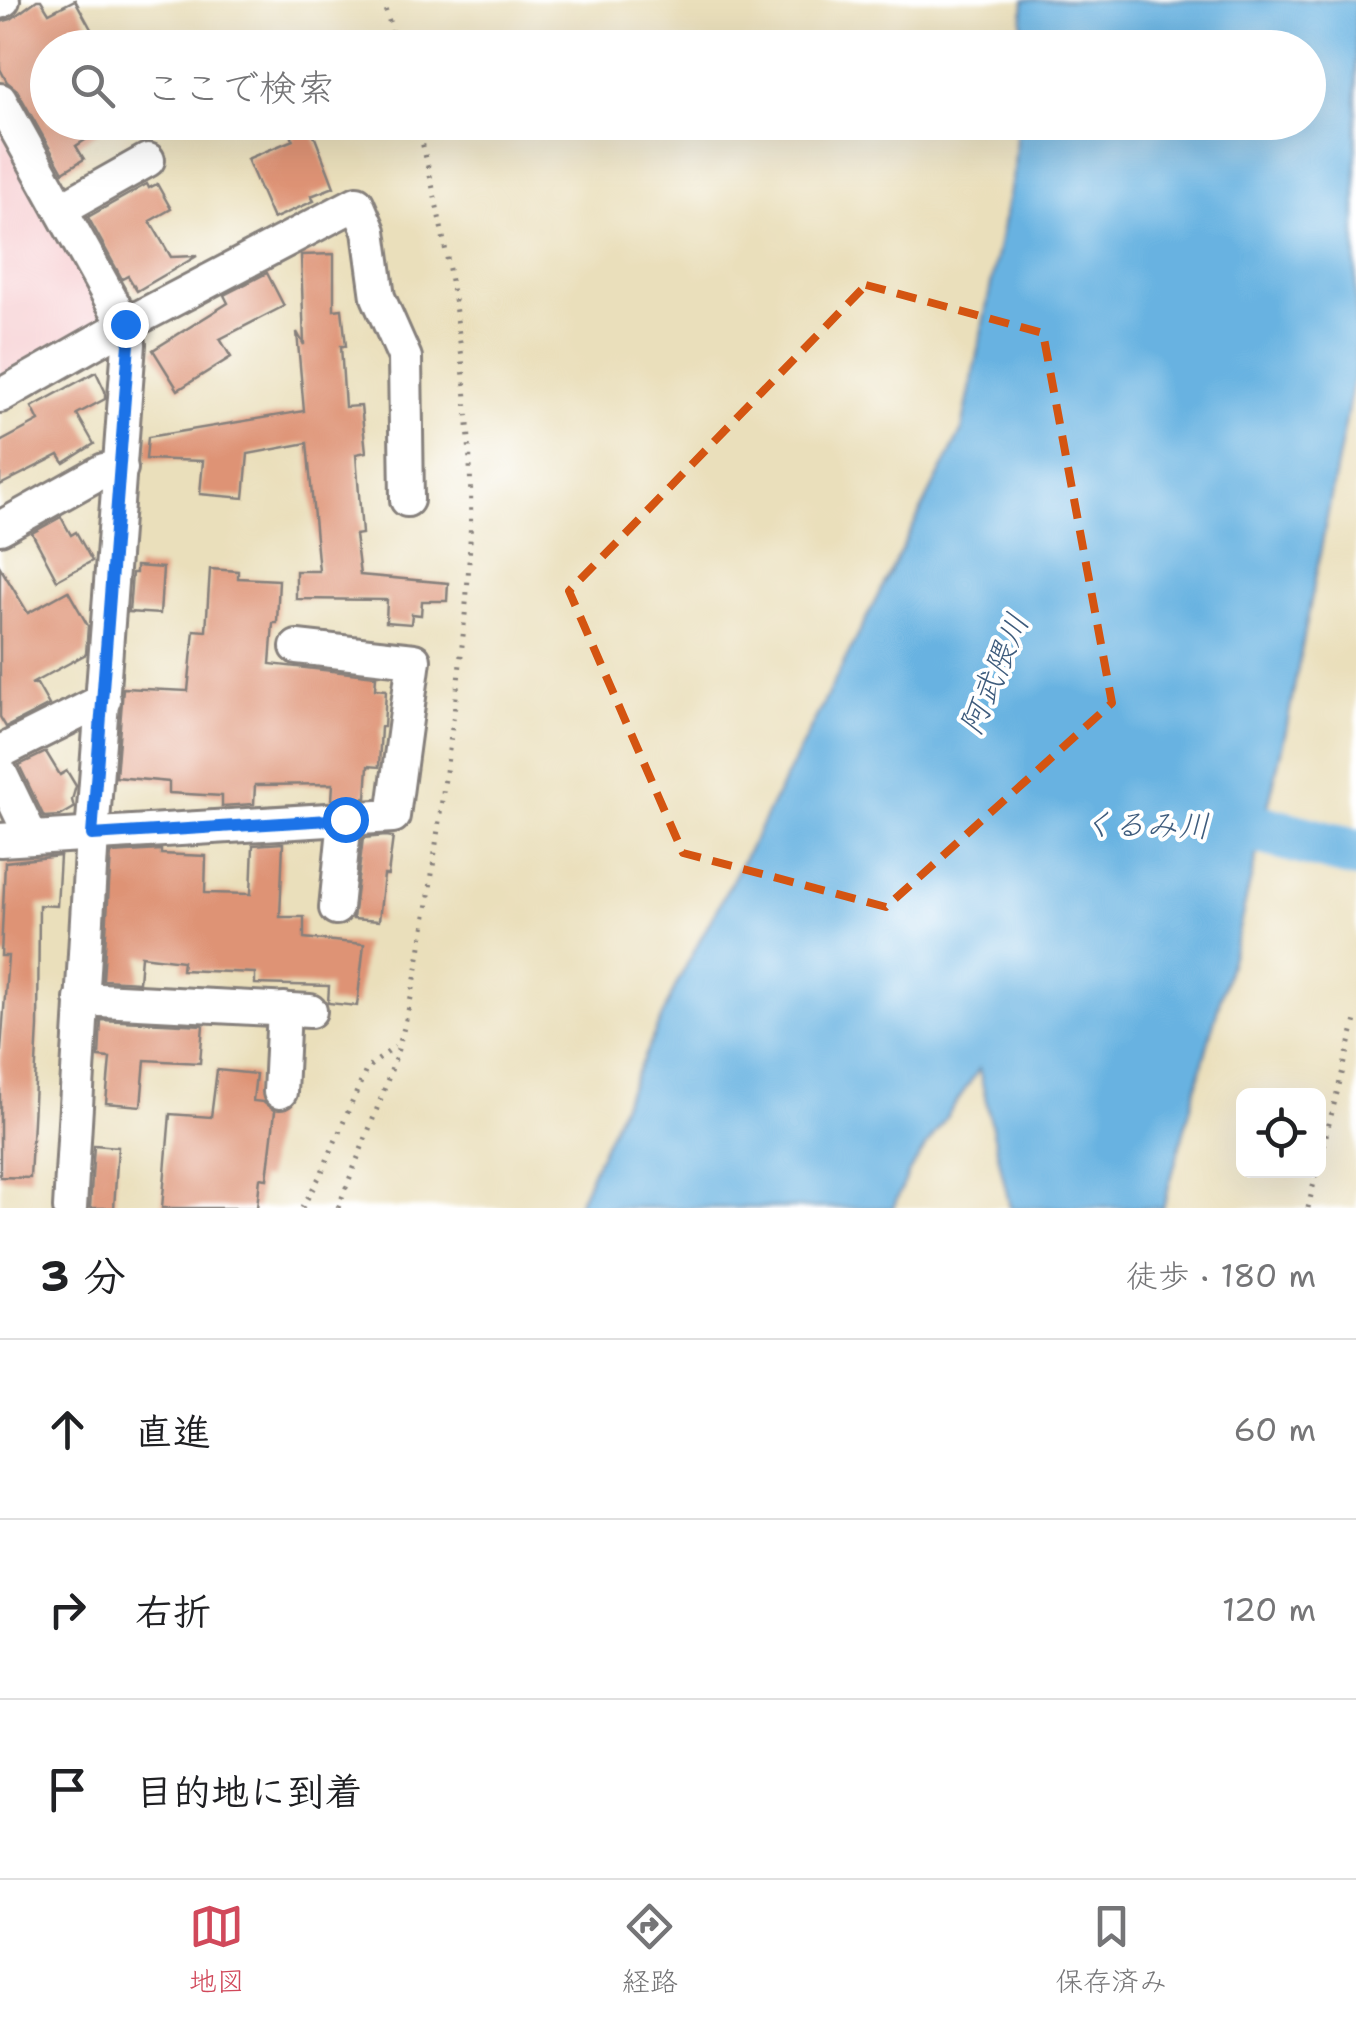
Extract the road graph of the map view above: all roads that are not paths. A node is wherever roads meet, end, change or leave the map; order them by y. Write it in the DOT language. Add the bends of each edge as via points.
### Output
graph roads {
  1 [pos="0,100"];
  2 [pos="148,160"];
  3 [pos="61,209"];
  4 [pos="125,324"];
  5 [pos="0,396"];
  6 [pos="121,468"];
  7 [pos="406,500"];
  8 [pos="0,528"];
  9 [pos="298,647"];
  10 [pos="104,700"];
  11 [pos="0,752"];
  12 [pos="0,772"];
  13 [pos="345,819"];
  14 [pos="92,835"];
  15 [pos="16,839"];
  16 [pos="336,908"];
  17 [pos="81,999"];
  18 [pos="280,1092"];
  19 [pos="70,1208"];
  1 -- 3 [label="street"];
  2 -- 3 [label="street"];
  3 -- 4 [label="street"];
  4 -- 5 [label="street"];
  4 -- 6 [label="street"];
  4 -- 7 [label="street" via="356,203 369,231 378,297 405,358"];
  6 -- 8 [label="street" via="104,470"];
  6 -- 10 [label="street"];
  9 -- 13 [label="street" via="414,660 393,816"];
  10 -- 11 [label="street"];
  10 -- 14 [label="street"];
  12 -- 15 [label="street"];
  13 -- 14 [label="street"];
  13 -- 16 [label="street"];
  14 -- 15 [label="street"];
  14 -- 17 [label="street"];
  17 -- 18 [label="street" via="297,1010"];
  17 -- 19 [label="street"];
}
